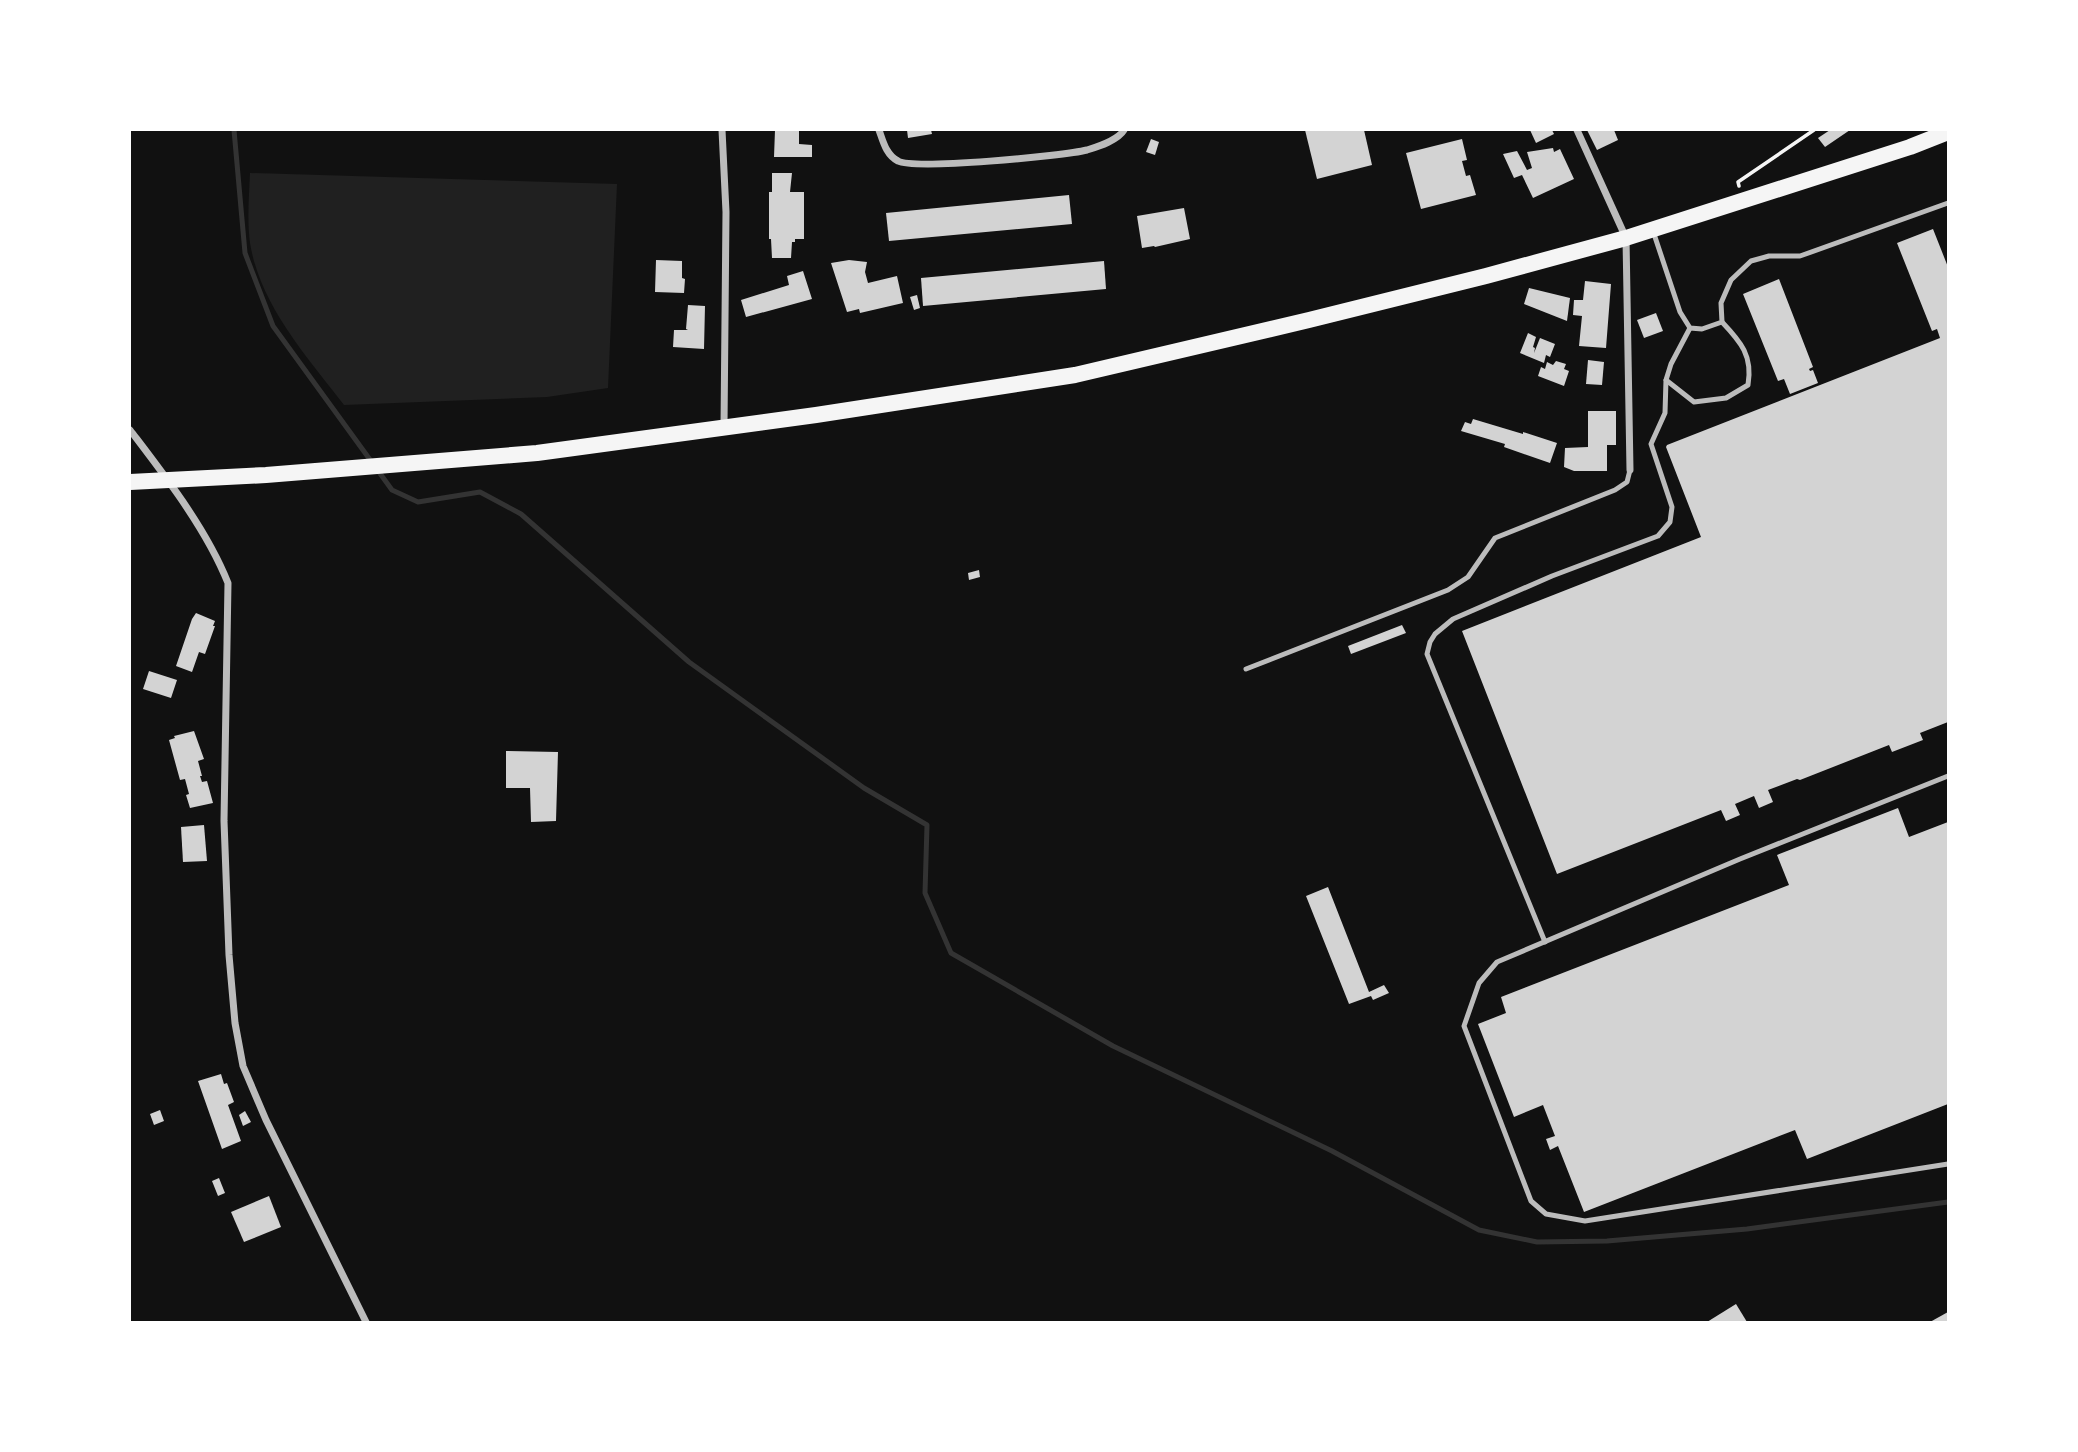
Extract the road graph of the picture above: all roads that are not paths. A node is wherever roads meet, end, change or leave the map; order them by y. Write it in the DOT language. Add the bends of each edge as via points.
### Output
graph roads {
  1 [pos="722,130"];
  2 [pos="879,130"];
  3 [pos="1124,130"];
  4 [pos="1577,130"];
  5 [pos="1948,132"];
  6 [pos="1948,202"];
  7 [pos="1652,229"];
  8 [pos="1626,238"];
  9 [pos="1722,322"];
  10 [pos="1690,328"];
  11 [pos="1666,380"];
  12 [pos="724,428"];
  13 [pos="130,430"];
  14 [pos="1630,471"];
  15 [pos="167,480"];
  16 [pos="130,482"];
  17 [pos="1246,669"];
  18 [pos="1948,776"];
  19 [pos="1545,942"];
  20 [pos="1948,1164"];
  21 [pos="366,1322"];
  1 -- 12 [label="street"];
  2 -- 3 [label="street" via="888,153 899,162 916,165 1087,150 1120,137"];
  4 -- 8 [label="street"];
  5 -- 7 [label="main road"];
  6 -- 9 [label="lane" via="1800,256 1751,261 1731,280 1721,303"];
  7 -- 8 [label="main road"];
  7 -- 10 [label="lane" via="1680,312"];
  8 -- 12 [label="main road" via="1075,375"];
  8 -- 14 [label="street"];
  9 -- 10 [label="lane"];
  9 -- 11 [label="lane" via="1741,342 1751,369 1748,385 1726,398 1694,402"];
  10 -- 11 [label="lane"];
  11 -- 19 [label="lane" via="1665,413 1651,444 1672,507 1670,522 1658,536 1453,619 1435,634 1427,654"];
  12 -- 15 [label="main road" via="537,453"];
  13 -- 15 [label="street"];
  14 -- 17 [label="lane" via="1627,482 1615,490 1495,538 1468,577 1448,590"];
  15 -- 16 [label="main road"];
  15 -- 21 [label="street" via="228,583 224,821 229,955 243,1066"];
  18 -- 19 [label="lane"];
  19 -- 20 [label="lane" via="1497,962 1479,983 1464,1026 1531,1202 1546,1214 1585,1221"];
}
